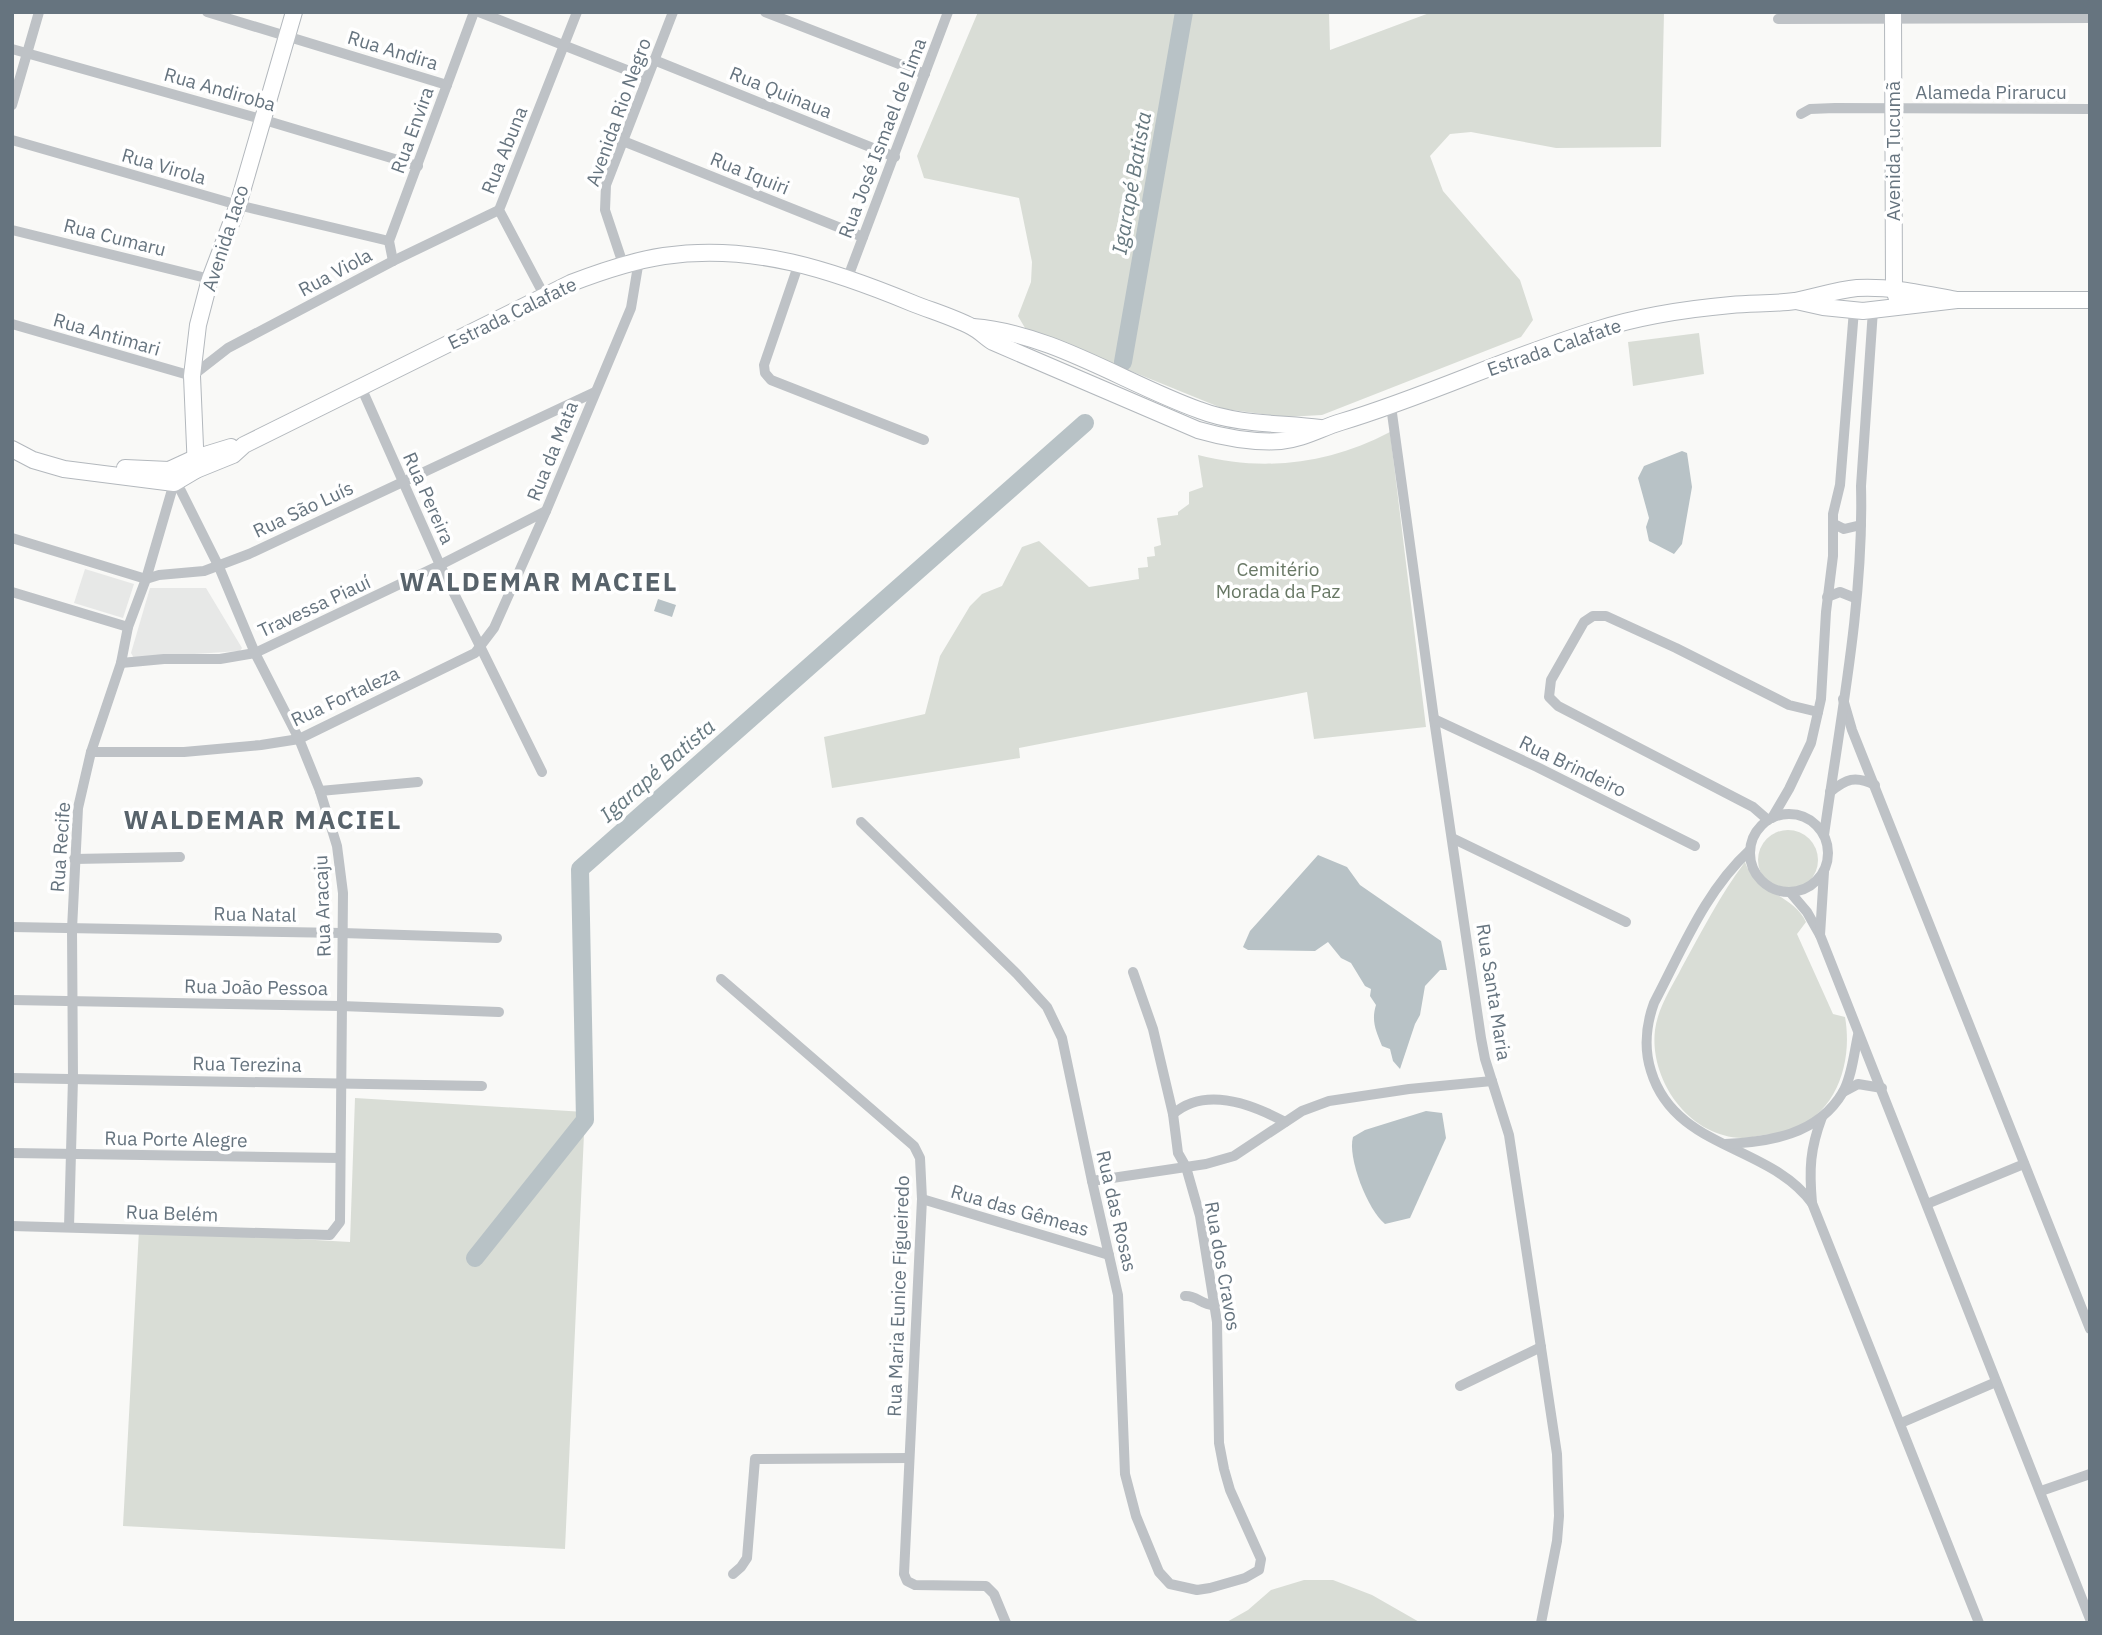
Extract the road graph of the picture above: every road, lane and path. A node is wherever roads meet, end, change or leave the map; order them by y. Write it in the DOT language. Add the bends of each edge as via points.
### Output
graph roads {
  1 [pos="39,12"];
  2 [pos="207,12"];
  3 [pos="294,12"];
  4 [pos="477,12"];
  5 [pos="577,12"];
  6 [pos="673,12"];
  7 [pos="765,12"];
  8 [pos="948,12"];
  9 [pos="1893,15"];
  10 [pos="2090,18"];
  11 [pos="1778,19"];
  12 [pos="287,35"];
  13 [pos="565,44"];
  14 [pos="12,48"];
  15 [pos="27,54"];
  16 [pos="654,60"];
  17 [pos="925,74"];
  18 [pos="647,78"];
  19 [pos="447,85"];
  20 [pos="12,105"];
  21 [pos="1892,109"];
  22 [pos="2090,109"];
  23 [pos="1801,114"];
  24 [pos="261,118"];
  25 [pos="12,140"];
  26 [pos="623,141"];
  27 [pos="895,157"];
  28 [pos="418,166"];
  29 [pos="238,205"];
  30 [pos="499,210"];
  31 [pos="12,230"];
  32 [pos="863,237"];
  33 [pos="389,241"];
  34 [pos="393,261"];
  35 [pos="631,262"];
  36 [pos="799,263"];
  37 [pos="848,277"];
  38 [pos="210,279"];
  39 [pos="1846,290"];
  40 [pos="1894,290"];
  41 [pos="544,295"];
  42 [pos="1957,300"];
  43 [pos="2090,300"];
  44 [pos="1796,301"];
  45 [pos="1894,307"];
  46 [pos="1848,310"];
  47 [pos="1873,310"];
  48 [pos="12,324"];
  49 [pos="973,327"];
  50 [pos="192,376"];
  51 [pos="360,387"];
  52 [pos="595,392"];
  53 [pos="1391,406"];
  54 [pos="1320,428"];
  55 [pos="923,440"];
  56 [pos="12,448"];
  57 [pos="196,464"];
  58 [pos="172,477"];
  59 [pos="402,481"];
  60 [pos="547,511"];
  61 [pos="1834,524"];
  62 [pos="1861,525"];
  63 [pos="12,538"];
  64 [pos="440,565"];
  65 [pos="219,567"];
  66 [pos="146,579"];
  67 [pos="12,592"];
  68 [pos="1828,597"];
  69 [pos="1855,598"];
  70 [pos="128,628"];
  71 [pos="479,647"];
  72 [pos="255,653"];
  73 [pos="121,663"];
  74 [pos="1843,699"];
  75 [pos="1818,712"];
  76 [pos="1434,719"];
  77 [pos="299,739"];
  78 [pos="91,752"];
  79 [pos="542,772"];
  80 [pos="418,782"];
  81 [pos="1875,785"];
  82 [pos="320,791"];
  83 [pos="1830,792"];
  84 [pos="1770,819"];
  85 [pos="860,822"];
  86 [pos="1824,835"];
  87 [pos="1452,838"];
  88 [pos="1695,846"];
  89 [pos="1750,850"];
  90 [pos="180,857"];
  91 [pos="74,859"];
  92 [pos="1824,870"];
  93 [pos="1790,892"];
  94 [pos="1626,922"];
  95 [pos="12,928"];
  96 [pos="72,929"];
  97 [pos="342,933"];
  98 [pos="1820,935"];
  99 [pos="497,938"];
  100 [pos="1133,972"];
  101 [pos="720,978"];
  102 [pos="12,1000"];
  103 [pos="72,1001"];
  104 [pos="341,1006"];
  105 [pos="499,1012"];
  106 [pos="1858,1035"];
  107 [pos="12,1078"];
  108 [pos="73,1078"];
  109 [pos="1492,1081"];
  110 [pos="340,1083"];
  111 [pos="482,1086"];
  112 [pos="1882,1088"];
  113 [pos="1843,1093"];
  114 [pos="1173,1114"];
  115 [pos="1822,1117"];
  116 [pos="1285,1122"];
  117 [pos="1725,1144"];
  118 [pos="12,1153"];
  119 [pos="70,1155"];
  120 [pos="340,1158"];
  121 [pos="2024,1164"];
  122 [pos="1186,1167"];
  123 [pos="1091,1181"];
  124 [pos="922,1199"];
  125 [pos="1812,1203"];
  126 [pos="1927,1204"];
  127 [pos="12,1226"];
  128 [pos="69,1227"];
  129 [pos="330,1235"];
  130 [pos="1109,1255"];
  131 [pos="1185,1296"];
  132 [pos="1215,1305"];
  133 [pos="2090,1329"];
  134 [pos="1541,1347"];
  135 [pos="1996,1382"];
  136 [pos="1460,1386"];
  137 [pos="1901,1423"];
  138 [pos="909,1458"];
  139 [pos="2090,1474"];
  140 [pos="2041,1491"];
  141 [pos="1261,1567"];
  142 [pos="733,1574"];
  143 [pos="2090,1619"];
  144 [pos="1006,1623"];
  145 [pos="1541,1623"];
  146 [pos="1979,1623"];
  1 -- 15 [label="street"];
  2 -- 12 [label="street, Rua Andira"];
  3 -- 12 [label="street, Avenida Iaco"];
  4 -- 13 [label="street"];
  4 -- 19 [label="street, Rua Envira"];
  5 -- 13 [label="street, Rua Abuna"];
  6 -- 16 [label="street, Avenida Rio Negro"];
  7 -- 17 [label="street"];
  8 -- 17 [label="street, Rua José Ismael de Lima"];
  9 -- 10 [label="street"];
  9 -- 11 [label="street"];
  9 -- 21 [label="street, Avenida Tucumã"];
  12 -- 19 [label="street, Rua Andira"];
  12 -- 24 [label="street, Avenida Iaco"];
  13 -- 18 [label="street"];
  13 -- 30 [label="street, Rua Abuna"];
  14 -- 15 [label="street, Rua Andiroba"];
  15 -- 20 [label="street"];
  15 -- 24 [label="street, Rua Andiroba"];
  16 -- 18 [label="street, Avenida Rio Negro"];
  16 -- 27 [label="street, Rua Quinaua"];
  17 -- 27 [label="street, Rua José Ismael de Lima"];
  18 -- 26 [label="street, Avenida Rio Negro"];
  19 -- 28 [label="street, Rua Envira"];
  21 -- 22 [label="street, Alameda Pirarucu"];
  21 -- 23 [label="street, Alameda Pirarucu" via="1810,109"];
  21 -- 40 [label="street, Avenida Tucumã"];
  24 -- 28 [label="street, Rua Andiroba"];
  24 -- 29 [label="street, Avenida Iaco"];
  25 -- 29 [label="street, Rua Virola"];
  26 -- 32 [label="street, Rua Iquiri"];
  26 -- 35 [label="street, Avenida Rio Negro" via="604,197 605,210"];
  27 -- 32 [label="street, Rua José Ismael de Lima"];
  28 -- 33 [label="street, Rua Envira"];
  29 -- 33 [label="street, Rua Virola"];
  29 -- 38 [label="street, Avenida Iaco"];
  30 -- 34 [label="street, Rua Viola"];
  30 -- 41 [label="street, Rua Abuna"];
  31 -- 38 [label="street, Rua Cumaru"];
  32 -- 37 [label="street, Rua José Ismael de Lima"];
  33 -- 34 [label="street"];
  34 -- 50 [label="street, Rua Viola" via="228,348"];
  35 -- 36 [label="street, Estrada Calafate" via="698,253"];
  35 -- 41 [label="street, Estrada Calafate"];
  35 -- 52 [label="street, Rua da Mata" via="631,308"];
  36 -- 37 [label="street, Estrada Calafate"];
  36 -- 55 [label="street" via="765,373 771,380"];
  37 -- 49 [label="street, Estrada Calafate"];
  38 -- 50 [label="street, Avenida Iaco"];
  39 -- 40 [label="street, Estrada Calafate"];
  39 -- 44 [label="street, Estrada Calafate"];
  39 -- 46 [label="street" via="1838,301"];
  40 -- 42 [label="street, Estrada Calafate"];
  40 -- 45 [label="street, Avenida Tucumã" via="1898,301"];
  41 -- 51 [label="street, Estrada Calafate"];
  42 -- 43 [label="street, Estrada Calafate"];
  42 -- 45 [label="street, Estrada Calafate"];
  44 -- 46 [label="street, Estrada Calafate"];
  44 -- 53 [label="street, Estrada Calafate" via="1640,318 1595,330"];
  45 -- 47 [label="street, Estrada Calafate"];
  46 -- 47 [label="street, Estrada Calafate"];
  46 -- 61 [label="street"];
  47 -- 62 [label="street"];
  48 -- 50 [label="street, Rua Antimari"];
  49 -- 54 [label="street, Estrada Calafate" via="999,330 1051,347 1201,411 1264,424"];
  49 -- 54 [label="street, Estrada Calafate" via="993,342 1198,430 1242,441 1296,439"];
  50 -- 57 [label="street, Avenida Iaco"];
  51 -- 57 [label="street, Estrada Calafate"];
  51 -- 59 [label="street, Rua Pereira"];
  52 -- 59 [label="street, Rua São Luís"];
  52 -- 60 [label="street, Rua da Mata"];
  53 -- 54 [label="street, Estrada Calafate"];
  53 -- 76 [label="street, Rua Santa Maria"];
  56 -- 58 [label="street" via="64,469"];
  57 -- 58 [label="street, Estrada Calafate"];
  58 -- 65 [label="street, Rua Aracaju"];
  58 -- 66 [label="street, Rua Recife"];
  59 -- 64 [label="street, Rua Pereira"];
  59 -- 65 [label="street, Rua São Luís"];
  60 -- 64 [label="street, Travessa Piauí"];
  60 -- 71 [label="street, Rua da Mata" via="494,628"];
  61 -- 62 [label="street" via="1844,529"];
  61 -- 68 [label="street"];
  62 -- 69 [label="street"];
  63 -- 66 [label="street, Rua São Luís"];
  64 -- 71 [label="street, Rua Pereira"];
  64 -- 72 [label="street, Travessa Piauí"];
  65 -- 66 [label="street, Rua São Luís"];
  65 -- 72 [label="street, Rua Aracaju"];
  66 -- 70 [label="street, Rua Recife"];
  67 -- 70 [label="street"];
  68 -- 69 [label="street" via="1840,592"];
  68 -- 75 [label="street"];
  69 -- 74 [label="street"];
  70 -- 73 [label="street, Rua Recife"];
  71 -- 77 [label="street, Rua Fortaleza" via="475,653"];
  71 -- 79 [label="street, Rua Pereira"];
  72 -- 73 [label="street, Travessa Piauí"];
  72 -- 77 [label="street, Rua Aracaju"];
  73 -- 78 [label="street, Rua Recife"];
  74 -- 81 [label="street"];
  74 -- 83 [label="street"];
  75 -- 84 [label="street" via="1803,761"];
  75 -- 84 [label="street" via="1789,705 1606,616 1584,622 1551,680 1549,697 1558,706"];
  76 -- 87 [label="street, Rua Santa Maria"];
  76 -- 88 [label="street, Rua Brindeiro"];
  77 -- 78 [label="street, Rua Fortaleza" via="184,752"];
  77 -- 82 [label="street, Rua Aracaju"];
  78 -- 91 [label="street, Rua Recife" via="78,808"];
  80 -- 82 [label="street"];
  81 -- 83 [label="street" via="1850,779"];
  81 -- 121 [label="street"];
  82 -- 97 [label="street, Rua Aracaju" via="340,864"];
  83 -- 86 [label="street"];
  84 -- 86 [label="street" via="1789,814 1805,818"];
  84 -- 89 [label="street" via="1755,833"];
  85 -- 123 [label="street, Rua das Rosas" via="1017,974 1054,1016"];
  86 -- 92 [label="street" via="1828,849"];
  87 -- 94 [label="street"];
  87 -- 109 [label="street, Rua Santa Maria" via="1481,1038"];
  89 -- 93 [label="street" via="1751,864 1763,882"];
  89 -- 117 [label="street" via="1706,904 1654,1003 1648,1026 1649,1066 1664,1098 1684,1122"];
  90 -- 91 [label="street"];
  91 -- 96 [label="street, Rua Recife"];
  92 -- 93 [label="street" via="1810,886"];
  92 -- 98 [label="street"];
  93 -- 98 [label="street"];
  95 -- 96 [label="street, Rua Natal"];
  96 -- 97 [label="street, Rua Natal"];
  96 -- 103 [label="street, Rua Recife"];
  97 -- 99 [label="street, Rua Natal"];
  97 -- 104 [label="street, Rua Aracaju"];
  98 -- 106 [label="street"];
  100 -- 114 [label="street, Rua dos Cravos" via="1153,1029"];
  101 -- 124 [label="street, Rua Maria Eunice Figueiredo" via="914,1146 920,1158"];
  102 -- 103 [label="street, Rua João Pessoa"];
  103 -- 104 [label="street, Rua João Pessoa"];
  103 -- 108 [label="street, Rua Recife"];
  104 -- 105 [label="street, Rua João Pessoa"];
  104 -- 110 [label="street, Rua Aracaju"];
  106 -- 112 [label="street"];
  106 -- 113 [label="street"];
  107 -- 108 [label="street, Rua Terezina"];
  108 -- 110 [label="street, Rua Terezina"];
  108 -- 119 [label="street, Rua Recife"];
  109 -- 116 [label="street" via="1329,1101"];
  109 -- 134 [label="street, Rua Santa Maria" via="1509,1135"];
  110 -- 111 [label="street, Rua Terezina"];
  110 -- 120 [label="street, Rua Aracaju"];
  112 -- 113 [label="street" via="1858,1084"];
  112 -- 126 [label="street"];
  113 -- 115 [label="street"];
  114 -- 116 [label="street" via="1193,1102 1223,1100"];
  114 -- 122 [label="street, Rua dos Cravos" via="1178,1153"];
  115 -- 117 [label="street" via="1769,1140"];
  115 -- 125 [label="street" via="1810,1161"];
  116 -- 122 [label="street" via="1234,1156"];
  117 -- 125 [label="street" via="1791,1181"];
  118 -- 119 [label="street, Rua Porte Alegre"];
  119 -- 120 [label="street, Rua Porte Alegre"];
  119 -- 128 [label="street, Rua Recife"];
  120 -- 129 [label="street, Rua Aracaju" via="340,1222"];
  121 -- 126 [label="street"];
  121 -- 133 [label="street"];
  122 -- 123 [label="street"];
  122 -- 132 [label="street, Rua dos Cravos" via="1200,1216"];
  123 -- 130 [label="street, Rua das Rosas"];
  124 -- 130 [label="street, Rua das Gêmeas"];
  124 -- 138 [label="street, Rua Maria Eunice Figueiredo"];
  125 -- 137 [label="street"];
  126 -- 135 [label="street"];
  127 -- 128 [label="street, Rua Belém"];
  128 -- 129 [label="street, Rua Belém"];
  130 -- 141 [label="street, Rua das Rosas" via="1121,1315 1127,1486 1152,1558 1166,1581 1197,1590 1245,1578"];
  131 -- 132 [label="street" via="1206,1306"];
  132 -- 141 [label="street, Rua dos Cravos" via="1219,1443 1230,1490"];
  134 -- 136 [label="street"];
  134 -- 145 [label="street, Rua Santa Maria" via="1557,1454 1559,1516"];
  135 -- 137 [label="street"];
  135 -- 140 [label="street"];
  137 -- 146 [label="street"];
  138 -- 142 [label="street" via="755,1458 747,1558"];
  138 -- 144 [label="street, Rua Maria Eunice Figueiredo" via="906,1581 922,1586 986,1586"];
  139 -- 140 [label="street"];
  140 -- 143 [label="street"];
}
